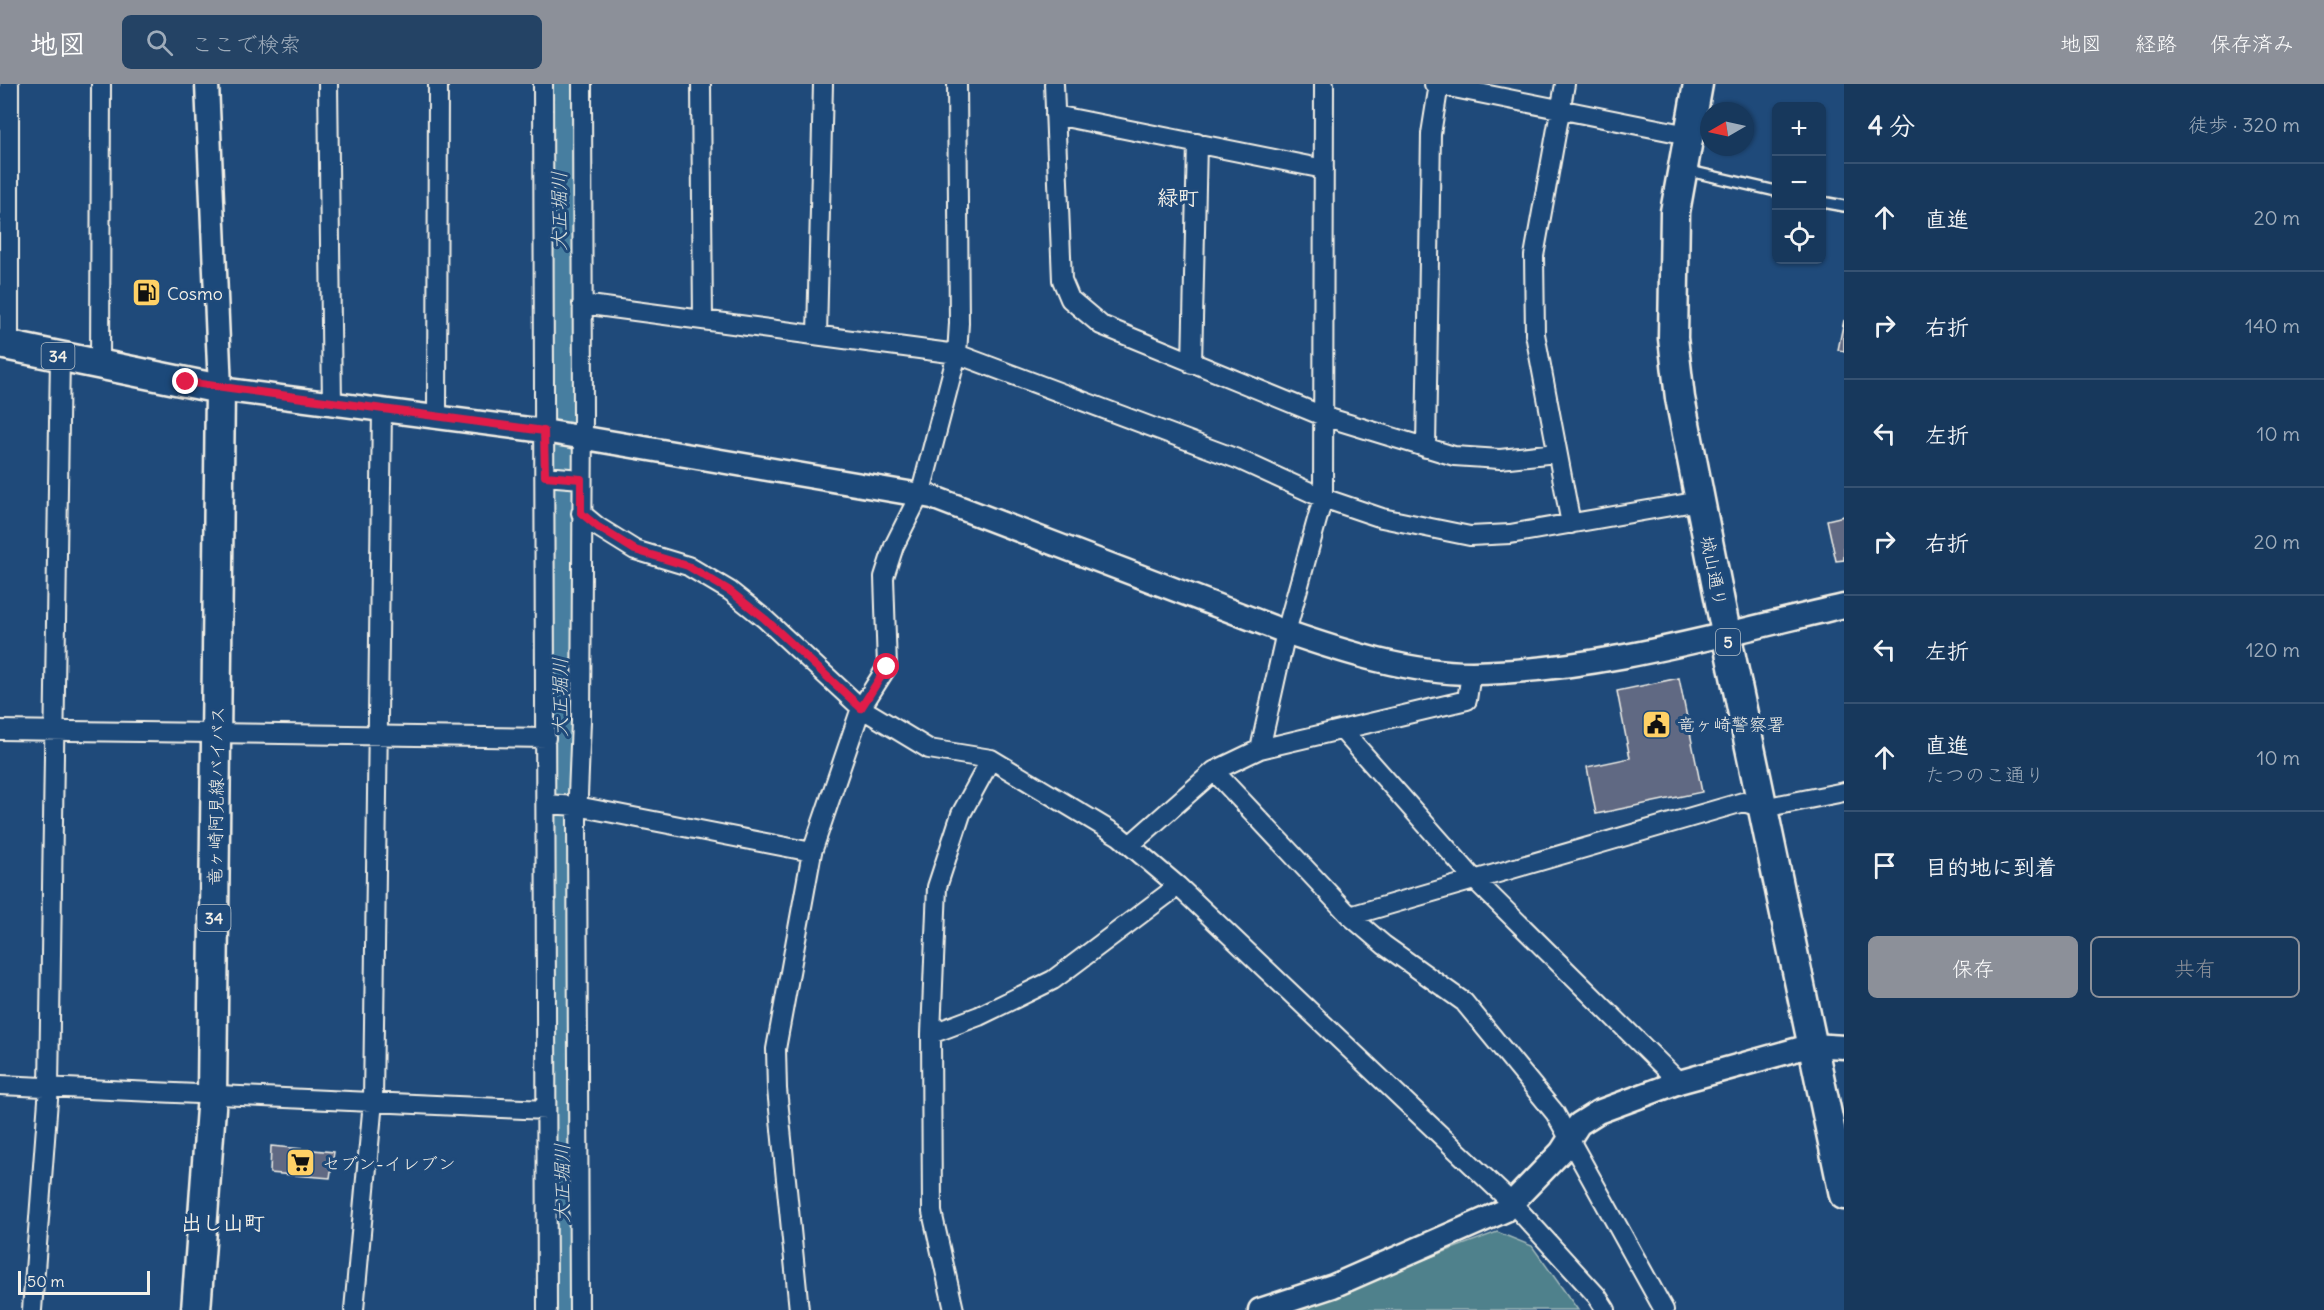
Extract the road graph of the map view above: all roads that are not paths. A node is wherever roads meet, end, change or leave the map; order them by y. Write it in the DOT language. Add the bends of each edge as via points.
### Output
graph roads {
  1 [pos="9,84"];
  2 [pos="101,84"];
  3 [pos="207,84"];
  4 [pos="328,84"];
  5 [pos="438,84"];
  6 [pos="543,84"];
  7 [pos="582,84"];
  8 [pos="701,84"];
  9 [pos="823,84"];
  10 [pos="957,84"];
  11 [pos="1054,84"];
  12 [pos="1324,84"];
  13 [pos="1437,84"];
  14 [pos="1565,84"];
  15 [pos="1698,84"];
  16 [pos="1560,109"];
  17 [pos="1055,115"];
  18 [pos="1688,135"];
  19 [pos="1197,143"];
  20 [pos="1324,169"];
  21 [pos="1682,169"];
  22 [pos="1772,190"];
  23 [pos="1826,203"];
  24 [pos="1844,206"];
  25 [pos="582,304"];
  26 [pos="703,320"];
  27 [pos="818,335"];
  28 [pos="4,345"];
  29 [pos="957,354"];
  30 [pos="60,356"];
  31 [pos="1192,364"];
  32 [pos="100,365"];
  33 [pos="220,389"];
  34 [pos="332,404"];
  35 [pos="382,410"];
  36 [pos="1323,416"];
  37 [pos="437,417"];
  38 [pos="544,431"];
  39 [pos="582,437"];
  40 [pos="1426,448"];
  41 [pos="1556,453"];
  42 [pos="545,476"];
  43 [pos="578,479"];
  44 [pos="920,494"];
  45 [pos="1323,498"];
  46 [pos="1700,501"];
  47 [pos="581,513"];
  48 [pos="1571,524"];
  49 [pos="1844,606"];
  50 [pos="1286,632"];
  51 [pos="1726,633"];
  52 [pos="1471,673"];
  53 [pos="861,708"];
  54 [pos="0,730"];
  55 [pos="56,731"];
  56 [pos="1343,731"];
  57 [pos="217,735"];
  58 [pos="377,736"];
  59 [pos="546,738"];
  60 [pos="1260,749"];
  61 [pos="991,759"];
  62 [pos="1214,771"];
  63 [pos="1844,792"];
  64 [pos="549,804"];
  65 [pos="575,806"];
  66 [pos="1763,808"];
  67 [pos="1130,845"];
  68 [pos="812,852"];
  69 [pos="1475,880"];
  70 [pos="1178,886"];
  71 [pos="1350,916"];
  72 [pos="931,1034"];
  73 [pos="1813,1045"];
  74 [pos="1844,1047"];
  75 [pos="1679,1082"];
  76 [pos="0,1085"];
  77 [pos="49,1087"];
  78 [pos="212,1095"];
  79 [pos="373,1101"];
  80 [pos="546,1110"];
  81 [pos="1569,1138"];
  82 [pos="1841,1164"];
  83 [pos="1844,1195"];
  84 [pos="1512,1203"];
  85 [pos="32,1310"];
  86 [pos="196,1310"];
  87 [pos="354,1310"];
  88 [pos="547,1310"];
  89 [pos="579,1310"];
  90 [pos="799,1310"];
  91 [pos="954,1310"];
  92 [pos="1260,1310"];
  93 [pos="1606,1310"];
  94 [pos="1664,1310"];
  1 -- 28 [label="street"];
  2 -- 32 [label="street"];
  3 -- 33 [label="street"];
  4 -- 34 [label="street"];
  5 -- 37 [label="street"];
  6 -- 38 [label="street"];
  7 -- 25 [label="street"];
  8 -- 26 [label="street"];
  9 -- 27 [label="street"];
  10 -- 29 [label="street"];
  11 -- 17 [label="street"];
  12 -- 20 [label="street"];
  13 -- 16 [label="street"];
  13 -- 40 [label="street" via="1431,134"];
  14 -- 16 [label="street"];
  15 -- 18 [label="main road, 城山通り / 5"];
  16 -- 18 [label="street"];
  16 -- 41 [label="street" via="1534,256 1533,302"];
  17 -- 19 [label="street"];
  17 -- 31 [label="street" via="1062,280 1070,299 1101,325"];
  18 -- 21 [label="main road, 城山通り / 5"];
  19 -- 20 [label="street"];
  19 -- 31 [label="street"];
  20 -- 36 [label="street"];
  21 -- 22 [label="lane"];
  21 -- 46 [label="main road, 城山通り / 5" via="1675,212 1673,338"];
  23 -- 24 [label="lane"];
  25 -- 26 [label="street"];
  25 -- 39 [label="street"];
  26 -- 27 [label="street"];
  27 -- 29 [label="street"];
  28 -- 30 [label="main road, 34"];
  29 -- 44 [label="street"];
  29 -- 45 [label="street" via="1240,460"];
  30 -- 32 [label="main road, 34"];
  30 -- 55 [label="street"];
  31 -- 36 [label="street"];
  32 -- 33 [label="main road, 34"];
  33 -- 34 [label="street"];
  33 -- 57 [label="main road, 竜ヶ崎阿見線バイパス / 34"];
  34 -- 35 [label="street"];
  35 -- 37 [label="street"];
  35 -- 58 [label="street"];
  36 -- 40 [label="street"];
  36 -- 45 [label="street"];
  37 -- 38 [label="street"];
  38 -- 39 [label="street"];
  38 -- 42 [label="street"];
  39 -- 43 [label="street"];
  39 -- 44 [label="street"];
  40 -- 41 [label="street" via="1454,456 1500,459"];
  41 -- 48 [label="street"];
  42 -- 43 [label="street"];
  42 -- 59 [label="street"];
  43 -- 47 [label="street"];
  44 -- 50 [label="street"];
  44 -- 53 [label="street" via="894,546 884,577 887,667"];
  45 -- 48 [label="street" via="1382,518 1470,536"];
  45 -- 50 [label="street"];
  46 -- 48 [label="street"];
  46 -- 51 [label="main road, 城山通り / 5"];
  47 -- 53 [label="street" via="635,550 688,566 730,591"];
  47 -- 65 [label="street" via="581,721"];
  49 -- 51 [label="street"];
  50 -- 52 [label="street" via="1417,667"];
  50 -- 60 [label="street"];
  51 -- 52 [label="street" via="1606,660"];
  51 -- 66 [label="main road, 城山通り / 5"];
  52 -- 56 [label="street" via="1467,700"];
  53 -- 61 [label="street" via="929,749"];
  53 -- 68 [label="street"];
  54 -- 55 [label="street"];
  55 -- 57 [label="street"];
  55 -- 77 [label="street"];
  56 -- 60 [label="street"];
  56 -- 69 [label="street"];
  57 -- 58 [label="street"];
  57 -- 78 [label="main road, 竜ヶ崎阿見線バイパス / 34"];
  58 -- 59 [label="street"];
  58 -- 79 [label="street"];
  59 -- 64 [label="street"];
  60 -- 62 [label="street"];
  61 -- 67 [label="street"];
  61 -- 72 [label="street" via="961,814 936,887"];
  62 -- 67 [label="street"];
  62 -- 71 [label="street"];
  63 -- 66 [label="street"];
  64 -- 65 [label="street"];
  64 -- 80 [label="street"];
  65 -- 68 [label="street"];
  65 -- 89 [label="street"];
  66 -- 69 [label="street" via="1743,802"];
  66 -- 73 [label="main road, 城山通り / 5"];
  67 -- 70 [label="street"];
  68 -- 90 [label="street" via="776,1049"];
  69 -- 71 [label="street"];
  69 -- 75 [label="street"];
  70 -- 72 [label="street" via="1053,980"];
  70 -- 84 [label="street"];
  71 -- 81 [label="street" via="1464,1002 1555,1113"];
  72 -- 91 [label="street" via="932,1212"];
  73 -- 74 [label="street"];
  73 -- 75 [label="street"];
  73 -- 82 [label="main road, 城山通り / 5"];
  75 -- 81 [label="street" via="1598,1112 1579,1124"];
  76 -- 77 [label="street"];
  77 -- 78 [label="street"];
  77 -- 85 [label="street"];
  78 -- 79 [label="street"];
  78 -- 86 [label="main road, 竜ヶ崎阿見線バイパス / 34"];
  79 -- 80 [label="street"];
  79 -- 87 [label="street"];
  80 -- 88 [label="street"];
  81 -- 84 [label="street"];
  81 -- 94 [label="street"];
  82 -- 83 [label="main road, 城山通り / 5"];
  84 -- 92 [label="street" via="1504,1212 1333,1286"];
  84 -- 93 [label="street"];
}
